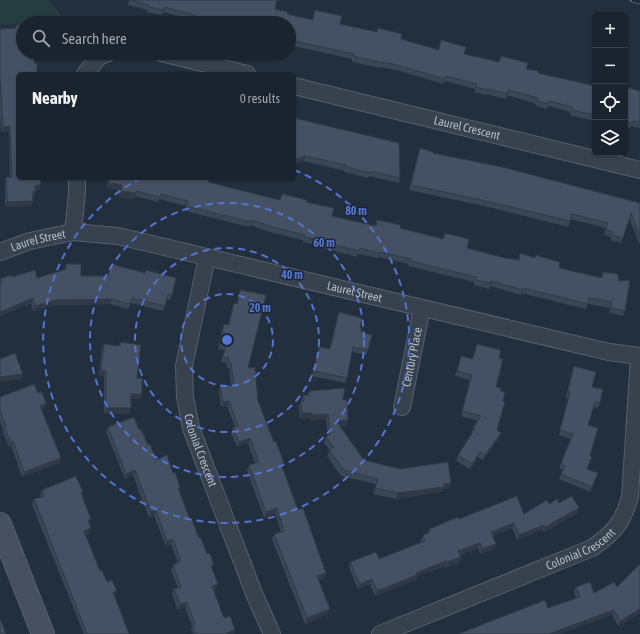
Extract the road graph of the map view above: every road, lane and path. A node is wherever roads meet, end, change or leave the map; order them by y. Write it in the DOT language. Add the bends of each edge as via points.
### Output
graph roads {
  1 [pos="97,60"];
  2 [pos="190,60"];
  3 [pos="87,72"];
  4 [pos="239,72"];
  5 [pos="296,86"];
  6 [pos="640,170"];
  7 [pos="77,180"];
  8 [pos="73,232"];
  9 [pos="0,252"];
  10 [pos="207,256"];
  11 [pos="422,308"];
  12 [pos="640,356"];
  13 [pos="402,407"];
  14 [pos="0,524"];
  15 [pos="43,634"];
  16 [pos="272,634"];
  17 [pos="380,634"];
  1 -- 3 [label="street"];
  2 -- 4 [label="street"];
  5 -- 6 [label="street, Laurel Crescent"];
  7 -- 8 [label="street"];
  8 -- 9 [label="street, Laurel Street" via="30,241"];
  8 -- 10 [label="street, Laurel Street" via="118,236"];
  10 -- 11 [label="street, Laurel Street"];
  10 -- 16 [label="street, Colonial Crescent" via="184,366 185,397 191,428"];
  11 -- 12 [label="street, Laurel Street" via="609,352"];
  11 -- 13 [label="street, Century Place"];
  12 -- 17 [label="street, Colonial Crescent" via="630,497 626,513 606,538 592,548"];
  14 -- 15 [label="street"];
}
